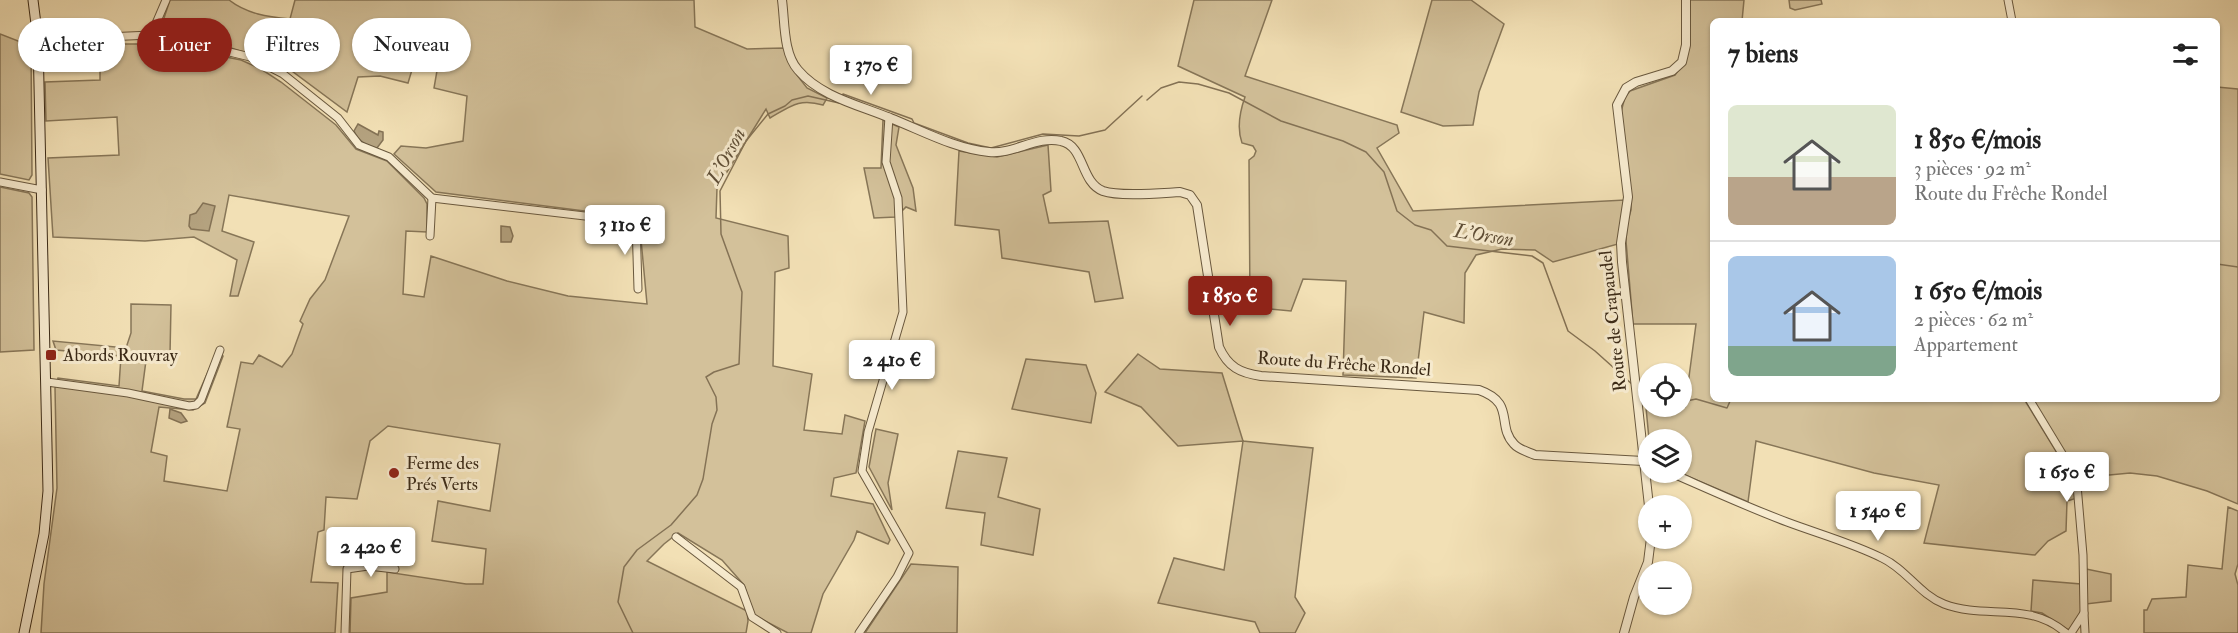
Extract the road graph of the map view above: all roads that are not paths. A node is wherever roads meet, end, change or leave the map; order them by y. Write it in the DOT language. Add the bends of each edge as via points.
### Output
graph roads {
  1 [pos="33,0"];
  2 [pos="166,0"];
  3 [pos="783,0"];
  4 [pos="1686,0"];
  5 [pos="2008,0"];
  6 [pos="35,18"];
  7 [pos="158,18"];
  8 [pos="2011,18"];
  9 [pos="232,52"];
  10 [pos="39,72"];
  11 [pos="889,117"];
  12 [pos="0,182"];
  13 [pos="42,190"];
  14 [pos="432,198"];
  15 [pos="430,236"];
  16 [pos="638,289"];
  17 [pos="220,350"];
  18 [pos="47,382"];
  19 [pos="2031,402"];
  20 [pos="1643,429"];
  21 [pos="1638,461"];
  22 [pos="1692,482"];
  23 [pos="676,537"];
  24 [pos="1650,549"];
  25 [pos="395,568"];
  26 [pos="2084,613"];
  27 [pos="24,633"];
  28 [pos="345,633"];
  29 [pos="777,633"];
  30 [pos="859,633"];
  31 [pos="1623,633"];
  32 [pos="2066,633"];
  33 [pos="2071,633"];
  34 [pos="2085,633"];
  1 -- 6 [label="main road"];
  2 -- 7 [label="street"];
  3 -- 11 [label="street" via="787,47 796,69 841,99"];
  4 -- 20 [label="street, Route de Crapaudel" via="1682,62 1672,71 1626,88 1617,105 1628,197 1622,262"];
  5 -- 8 [label="street"];
  9 -- 14 [label="street" via="283,74 338,118 360,145 389,157"];
  10 -- 13 [label="main road"];
  11 -- 21 [label="street, Route du Frêche Rondel" via="930,135 989,153 1060,141 1072,147 1089,179 1104,191 1190,195 1197,206 1219,347 1230,366 1239,371 1261,376 1479,390 1498,401 1514,444 1526,451 1535,455"];
  11 -- 30 [label="street" via="886,162 898,198 903,312 867,432 862,471 909,553"];
  12 -- 13 [label="street"];
  13 -- 18 [label="main road"];
  14 -- 15 [label="street"];
  14 -- 16 [label="street" via="636,222"];
  17 -- 18 [label="street" via="196,405"];
  18 -- 27 [label="main road" via="47,513"];
  19 -- 26 [label="street" via="2078,485"];
  22 -- 32 [label="street" via="1874,554 1943,604 2037,615"];
  23 -- 29 [label="street" via="741,588 752,617"];
  24 -- 31 [label="street"];
  25 -- 28 [label="street" via="347,569"];
  26 -- 33 [label="street"];
  26 -- 34 [label="street"];
}
